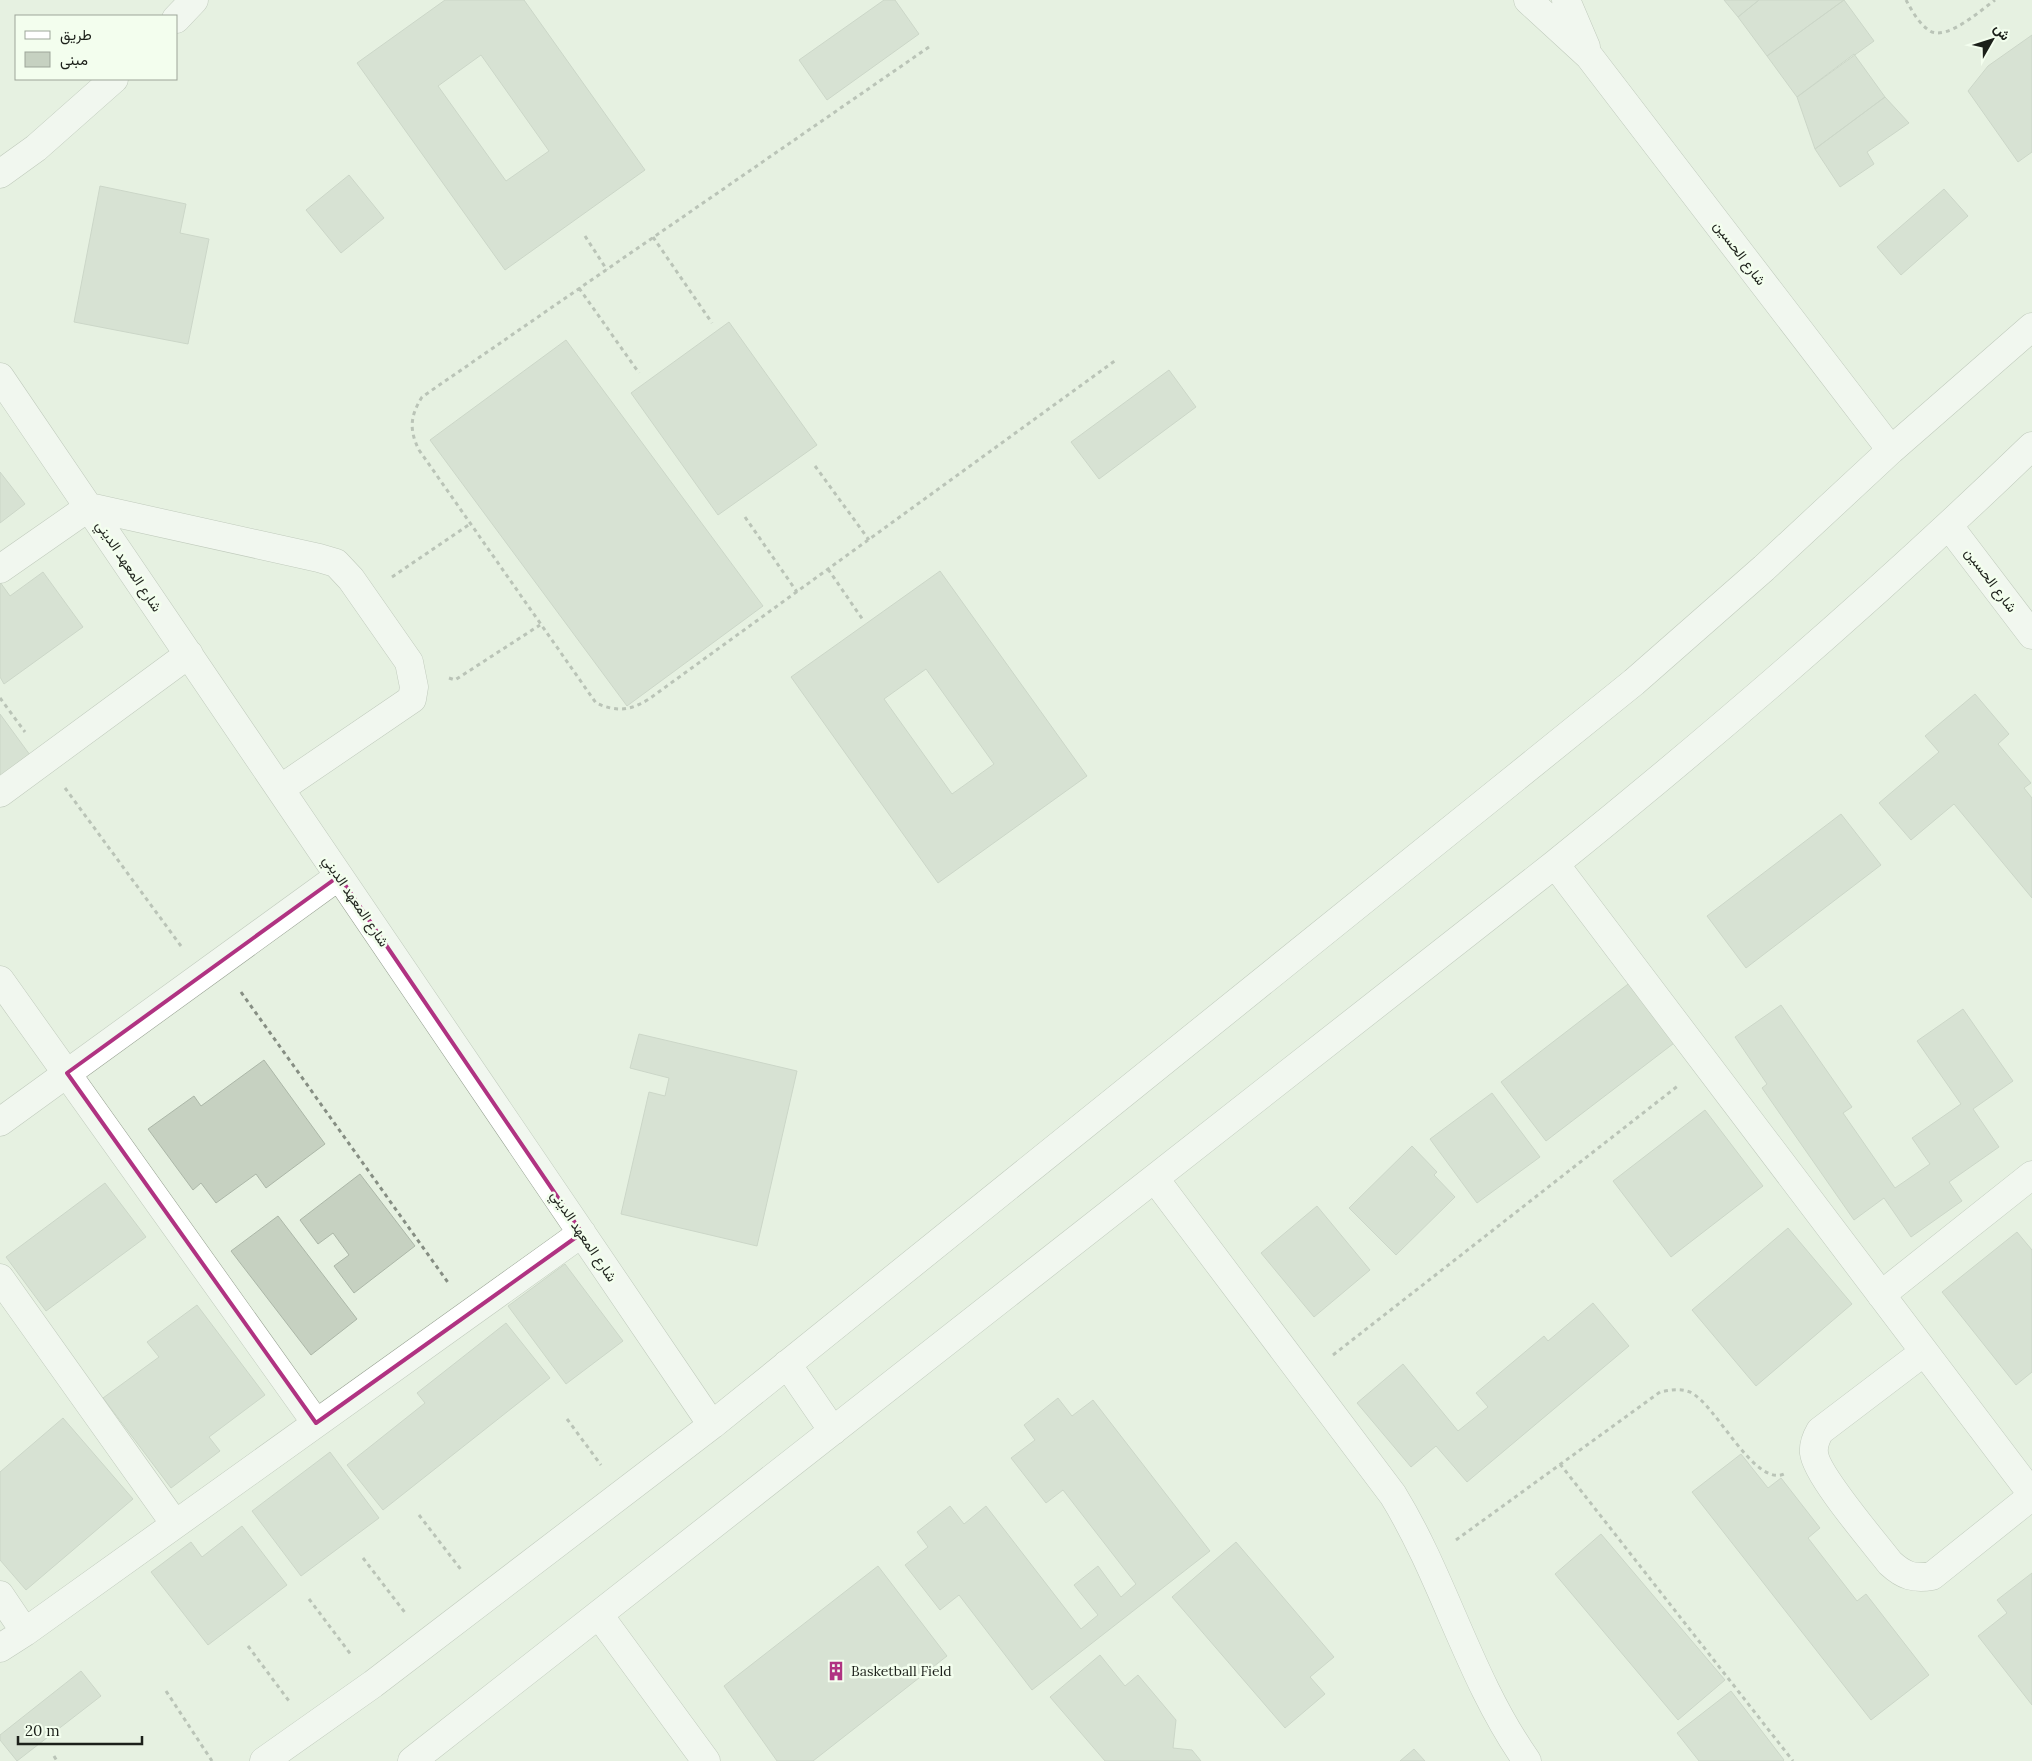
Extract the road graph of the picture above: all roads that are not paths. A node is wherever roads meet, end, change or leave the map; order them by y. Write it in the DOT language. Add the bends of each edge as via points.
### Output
graph roads {
  1 [pos="194,0"];
  2 [pos="1528,0"];
  3 [pos="1566,0"];
  4 [pos="178,17"];
  5 [pos="1589,56"];
  6 [pos="113,80"];
  7 [pos="0,174"];
  8 [pos="2032,327"];
  9 [pos="0,377"];
  10 [pos="2032,446"];
  11 [pos="1891,450"];
  12 [pos="89,507"];
  13 [pos="1949,526"];
  14 [pos="0,569"];
  15 [pos="2032,635"];
  16 [pos="189,654"];
  17 [pos="280,789"];
  18 [pos="0,793"];
  19 [pos="1555,864"];
  20 [pos="339,876"];
  21 [pos="0,980"];
  22 [pos="67,1073"];
  23 [pos="0,1122"];
  24 [pos="2032,1175"];
  25 [pos="1155,1179"];
  26 [pos="582,1233"];
  27 [pos="0,1278"];
  28 [pos="1881,1294"];
  29 [pos="1924,1352"];
  30 [pos="787,1364"];
  31 [pos="316,1423"];
  32 [pos="712,1425"];
  33 [pos="834,1431"];
  34 [pos="2032,1495"];
  35 [pos="175,1524"];
  36 [pos="0,1595"];
  37 [pos="598,1615"];
  38 [pos="24,1632"];
  39 [pos="0,1648"];
  40 [pos="264,1761"];
  41 [pos="412,1761"];
  42 [pos="706,1761"];
  43 [pos="1527,1761"];
  1 -- 4 [label="street"];
  2 -- 5 [label="street, شارع الحسين"];
  3 -- 5 [label="street, شارع الحسين"];
  5 -- 11 [label="street, شارع الحسين"];
  6 -- 7 [label="street" via="36,148"];
  8 -- 11 [label="street"];
  9 -- 12 [label="street, شارع المعهد الديني"];
  10 -- 13 [label="street"];
  11 -- 30 [label="street" via="1634,682"];
  12 -- 14 [label="street"];
  12 -- 16 [label="street, شارع المعهد الديني"];
  12 -- 17 [label="street" via="336,564 351,579 409,662 414,687 412,699"];
  13 -- 15 [label="street, شارع الحسين"];
  13 -- 19 [label="street" via="1712,736"];
  16 -- 17 [label="street, شارع المعهد الديني"];
  16 -- 18 [label="street"];
  17 -- 20 [label="street, شارع المعهد الديني"];
  19 -- 25 [label="street"];
  19 -- 28 [label="street"];
  20 -- 22 [label="street"];
  20 -- 26 [label="street, شارع المعهد الديني"];
  21 -- 22 [label="street"];
  22 -- 23 [label="street"];
  22 -- 31 [label="street"];
  24 -- 28 [label="street"];
  25 -- 33 [label="street"];
  25 -- 43 [label="street" via="1393,1495 1414,1531 1472,1664 1502,1723"];
  26 -- 31 [label="street"];
  26 -- 32 [label="street, شارع المعهد الديني"];
  27 -- 35 [label="street"];
  28 -- 29 [label="street"];
  29 -- 34 [label="street"];
  29 -- 34 [label="street" via="1820,1431 1814,1442 1814,1454 1821,1472 1890,1563 1902,1573 1917,1578 1932,1576"];
  30 -- 32 [label="street"];
  30 -- 33 [label="street"];
  31 -- 35 [label="street"];
  32 -- 40 [label="street" via="428,1643"];
  33 -- 37 [label="street"];
  35 -- 38 [label="street"];
  36 -- 38 [label="street"];
  37 -- 41 [label="street"];
  37 -- 42 [label="street"];
  38 -- 39 [label="street"];
}
